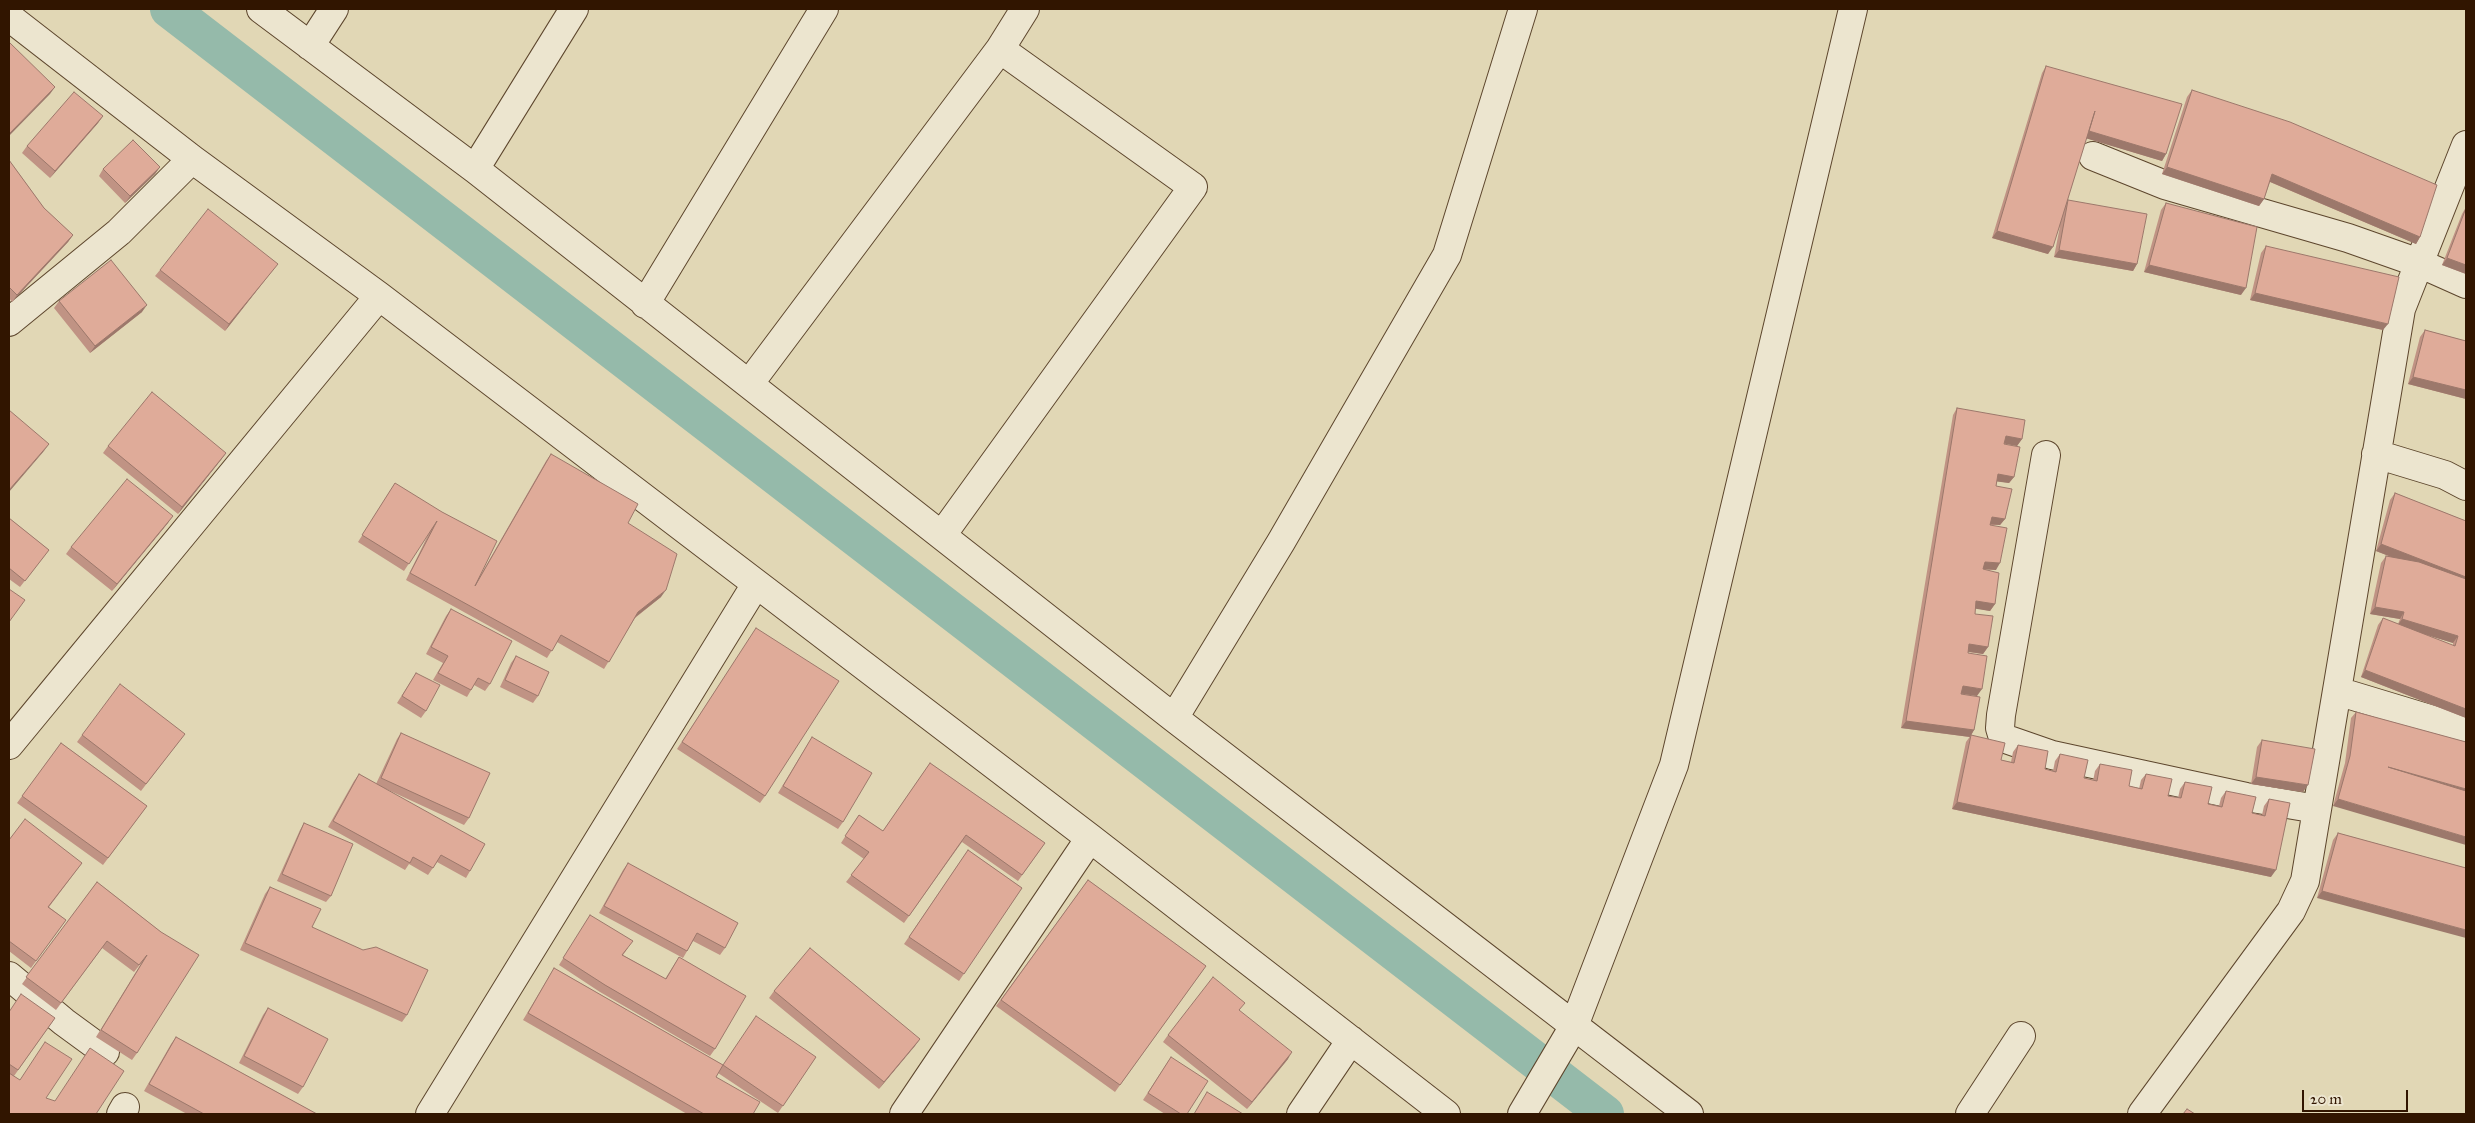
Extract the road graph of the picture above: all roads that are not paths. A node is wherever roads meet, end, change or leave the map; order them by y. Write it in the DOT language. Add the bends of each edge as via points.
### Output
graph roads {
  1 [pos="261,9"];
  2 [pos="334,9"];
  3 [pos="574,9"];
  4 [pos="824,9"];
  5 [pos="1026,9"];
  6 [pos="1523,9"];
  7 [pos="1853,9"];
  8 [pos="9,17"];
  9 [pos="310,46"];
  10 [pos="1000,49"];
  11 [pos="2466,144"];
  12 [pos="2093,156"];
  13 [pos="192,159"];
  14 [pos="474,169"];
  15 [pos="2419,263"];
  16 [pos="2466,284"];
  17 [pos="379,296"];
  18 [pos="645,304"];
  19 [pos="9,322"];
  20 [pos="749,384"];
  21 [pos="2376,454"];
  22 [pos="2046,455"];
  23 [pos="2466,486"];
  24 [pos="942,535"];
  25 [pos="756,584"];
  26 [pos="2337,690"];
  27 [pos="1174,718"];
  28 [pos="2466,730"];
  29 [pos="9,745"];
  30 [pos="2317,809"];
  31 [pos="1090,838"];
  32 [pos="9,976"];
  33 [pos="1574,1026"];
  34 [pos="2021,1036"];
  35 [pos="1351,1040"];
  36 [pos="105,1052"];
  37 [pos="430,1114"];
  38 [pos="904,1114"];
  39 [pos="1301,1114"];
  40 [pos="1446,1114"];
  41 [pos="1522,1114"];
  42 [pos="1689,1114"];
  43 [pos="1970,1114"];
  44 [pos="2142,1114"];
  1 -- 9 [label="street"];
  2 -- 9 [label="street"];
  3 -- 14 [label="street"];
  4 -- 18 [label="street"];
  5 -- 10 [label="street"];
  6 -- 27 [label="street" via="1447,255 1281,542"];
  7 -- 33 [label="street" via="1674,765"];
  8 -- 13 [label="street"];
  9 -- 14 [label="street"];
  10 -- 20 [label="street"];
  10 -- 24 [label="street" via="1194,187"];
  11 -- 15 [label="street"];
  12 -- 15 [label="street" via="2165,185 2270,214"];
  13 -- 17 [label="street"];
  13 -- 19 [label="street" via="119,232"];
  14 -- 18 [label="street"];
  15 -- 16 [label="street"];
  15 -- 21 [label="street" via="2401,309"];
  17 -- 25 [label="street"];
  17 -- 29 [label="street"];
  18 -- 20 [label="street"];
  20 -- 24 [label="street"];
  21 -- 23 [label="street" via="2445,475"];
  21 -- 26 [label="street"];
  22 -- 30 [label="street" via="2000,715 2003,738 2061,757"];
  24 -- 27 [label="street"];
  25 -- 31 [label="street"];
  25 -- 37 [label="street"];
  26 -- 28 [label="street"];
  26 -- 30 [label="street"];
  27 -- 33 [label="street"];
  30 -- 44 [label="street" via="2306,881 2291,912"];
  31 -- 35 [label="street"];
  31 -- 38 [label="street"];
  32 -- 36 [label="street"];
  33 -- 41 [label="street"];
  33 -- 42 [label="street"];
  34 -- 43 [label="street"];
  35 -- 39 [label="street"];
  35 -- 40 [label="street"];
}
